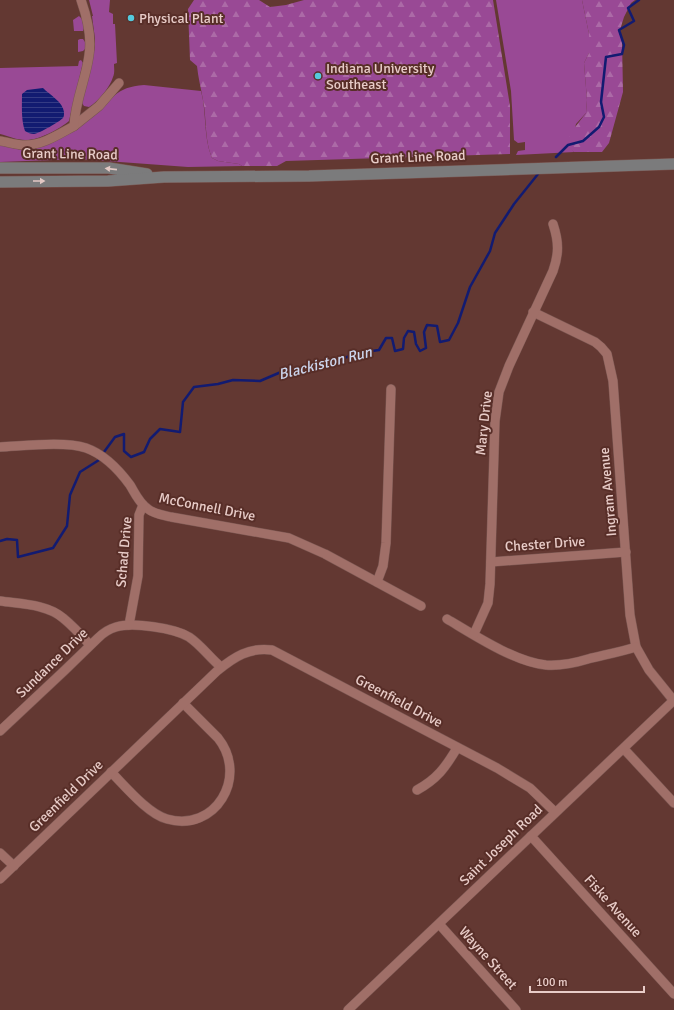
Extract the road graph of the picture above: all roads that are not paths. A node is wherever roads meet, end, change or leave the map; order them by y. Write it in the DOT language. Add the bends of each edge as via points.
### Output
graph roads {
  1 [pos="82,3"];
  2 [pos="119,83"];
  3 [pos="74,126"];
  4 [pos="0,141"];
  5 [pos="674,164"];
  6 [pos="0,168"];
  7 [pos="164,176"];
  8 [pos="0,182"];
  9 [pos="553,224"];
  10 [pos="534,312"];
  11 [pos="391,389"];
  12 [pos="0,447"];
  13 [pos="143,505"];
  14 [pos="626,552"];
  15 [pos="491,562"];
  16 [pos="377,582"];
  17 [pos="0,601"];
  18 [pos="421,606"];
  19 [pos="447,619"];
  20 [pos="129,625"];
  21 [pos="474,634"];
  22 [pos="90,645"];
  23 [pos="636,647"];
  24 [pos="221,667"];
  25 [pos="674,701"];
  26 [pos="183,703"];
  27 [pos="0,731"];
  28 [pos="457,748"];
  29 [pos="624,749"];
  30 [pos="111,772"];
  31 [pos="417,790"];
  32 [pos="674,803"];
  33 [pos="555,812"];
  34 [pos="531,836"];
  35 [pos="0,853"];
  36 [pos="14,866"];
  37 [pos="0,879"];
  38 [pos="439,924"];
  39 [pos="674,994"];
  40 [pos="348,1010"];
  41 [pos="516,1010"];
  1 -- 3 [label="street" via="88,30 89,55"];
  2 -- 3 [label="street" via="99,106"];
  3 -- 4 [label="street" via="32,145"];
  5 -- 7 [label="main road, Grant Line Road" via="309,176"];
  7 -- 6 [label="main road, Grant Line Road, one-way" via="109,168"];
  8 -- 7 [label="main road, Grant Line Road, one-way" via="108,182"];
  9 -- 10 [label="street, Mary Drive" via="558,258"];
  10 -- 14 [label="street, Ingram Avenue" via="595,342 607,354 614,381"];
  10 -- 15 [label="street, Mary Drive" via="500,392 495,422"];
  11 -- 16 [label="street" via="386,543 383,566"];
  12 -- 13 [label="street, McConnell Drive" via="70,445 86,448 99,454 112,465"];
  13 -- 16 [label="street, McConnell Drive" via="155,513 171,517 289,538 304,543"];
  13 -- 20 [label="street, Schad Drive" via="139,515 138,576"];
  14 -- 15 [label="street, Chester Drive"];
  14 -- 23 [label="street, Ingram Avenue" via="630,615"];
  15 -- 21 [label="street, Mary Drive" via="488,603"];
  16 -- 18 [label="street, McConnell Drive"];
  17 -- 22 [label="street" via="39,607 55,613 63,617"];
  19 -- 21 [label="street"];
  20 -- 22 [label="street, Sundance Drive" via="110,629"];
  20 -- 24 [label="street" via="147,626 182,634 194,641"];
  21 -- 23 [label="street" via="523,659 546,665 580,662"];
  22 -- 27 [label="street, Sundance Drive"];
  23 -- 25 [label="street, Ingram Avenue" via="648,670"];
  24 -- 26 [label="street, Greenfield Drive"];
  24 -- 28 [label="street, Greenfield Drive" via="248,651 272,650"];
  25 -- 29 [label="street, Saint Joseph Road"];
  26 -- 30 [label="street, Greenfield Drive"];
  26 -- 30 [label="street" via="218,738 229,758 229,780 224,795 216,807 204,816 189,820 165,819 152,812"];
  28 -- 31 [label="street" via="439,775"];
  28 -- 33 [label="street, Greenfield Drive" via="530,788"];
  29 -- 32 [label="street"];
  29 -- 33 [label="street, Saint Joseph Road"];
  30 -- 36 [label="street, Greenfield Drive"];
  33 -- 34 [label="street, Saint Joseph Road"];
  34 -- 38 [label="street, Saint Joseph Road"];
  34 -- 39 [label="street, Fiske Avenue"];
  35 -- 36 [label="street"];
  36 -- 37 [label="street, Greenfield Drive"];
  38 -- 40 [label="street, Saint Joseph Road"];
  38 -- 41 [label="street, Wayne Street"];
}
